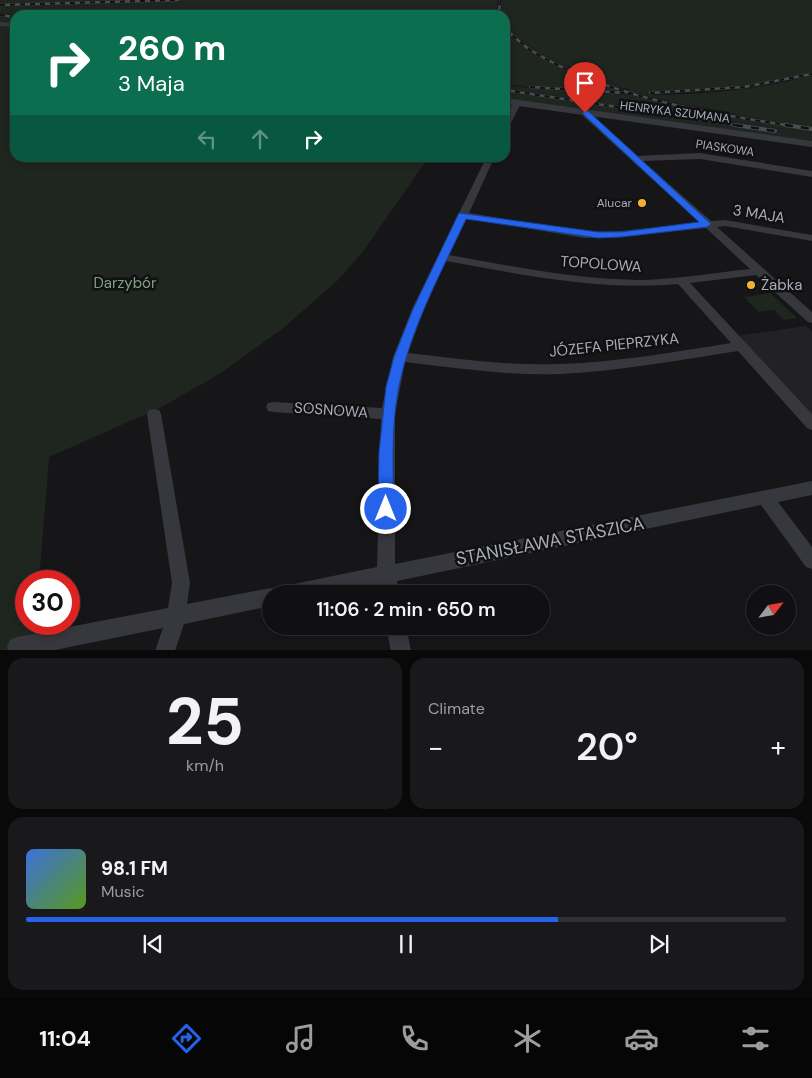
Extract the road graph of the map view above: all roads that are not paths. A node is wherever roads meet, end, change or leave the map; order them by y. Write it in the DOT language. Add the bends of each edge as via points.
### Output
graph roads {
  1 [pos="510,102"];
  2 [pos="517,103"];
  3 [pos="585,113"];
  4 [pos="510,117"];
  5 [pos="812,144"];
  6 [pos="634,159"];
  7 [pos="488,162"];
  8 [pos="812,174"];
  9 [pos="463,215"];
  10 [pos="707,224"];
  11 [pos="812,238"];
  12 [pos="443,257"];
  13 [pos="758,270"];
  14 [pos="680,279"];
  15 [pos="812,319"];
  16 [pos="742,346"];
  17 [pos="400,357"];
  18 [pos="273,407"];
  19 [pos="154,414"];
  20 [pos="388,414"];
  21 [pos="812,424"];
  22 [pos="812,488"];
  23 [pos="765,498"];
  24 [pos="812,561"];
  25 [pos="386,574"];
  26 [pos="333,585"];
  27 [pos="388,585"];
  28 [pos="262,599"];
  29 [pos="176,617"];
  30 [pos="398,635"];
  31 [pos="18,647"];
  32 [pos="166,650"];
  33 [pos="401,650"];
  1 -- 2 [label="street, HENRYKA SZUMANA"];
  2 -- 3 [label="street, HENRYKA SZUMANA"];
  2 -- 4 [label="street"];
  3 -- 5 [label="street, HENRYKA SZUMANA"];
  3 -- 6 [label="street"];
  6 -- 8 [label="street, PIASKOWA" via="700,156"];
  6 -- 10 [label="street"];
  7 -- 9 [label="street"];
  9 -- 10 [label="street, 3 MAJA" via="598,235"];
  9 -- 12 [label="street"];
  10 -- 11 [label="street, 3 MAJA" via="735,224"];
  10 -- 13 [label="street"];
  12 -- 14 [label="street, TOPOLOWA" via="592,281 636,283"];
  12 -- 17 [label="street"];
  13 -- 14 [label="street, TOPOLOWA"];
  13 -- 15 [label="street"];
  14 -- 16 [label="street"];
  16 -- 17 [label="street, JÓZEFA PIEPRZYKA" via="620,364 560,369 519,369"];
  16 -- 21 [label="street"];
  17 -- 20 [label="street"];
  18 -- 20 [label="street, SOSNOWA"];
  19 -- 29 [label="street" via="181,583"];
  20 -- 25 [label="street"];
  22 -- 23 [label="street, STANISŁAWA STASZICA"];
  23 -- 24 [label="street"];
  23 -- 25 [label="street, STANISŁAWA STASZICA"];
  25 -- 26 [label="street, STANISŁAWA STASZICA"];
  25 -- 27 [label="street"];
  28 -- 29 [label="street"];
  29 -- 31 [label="street"];
  29 -- 32 [label="street"];
  30 -- 33 [label="street"];
}
